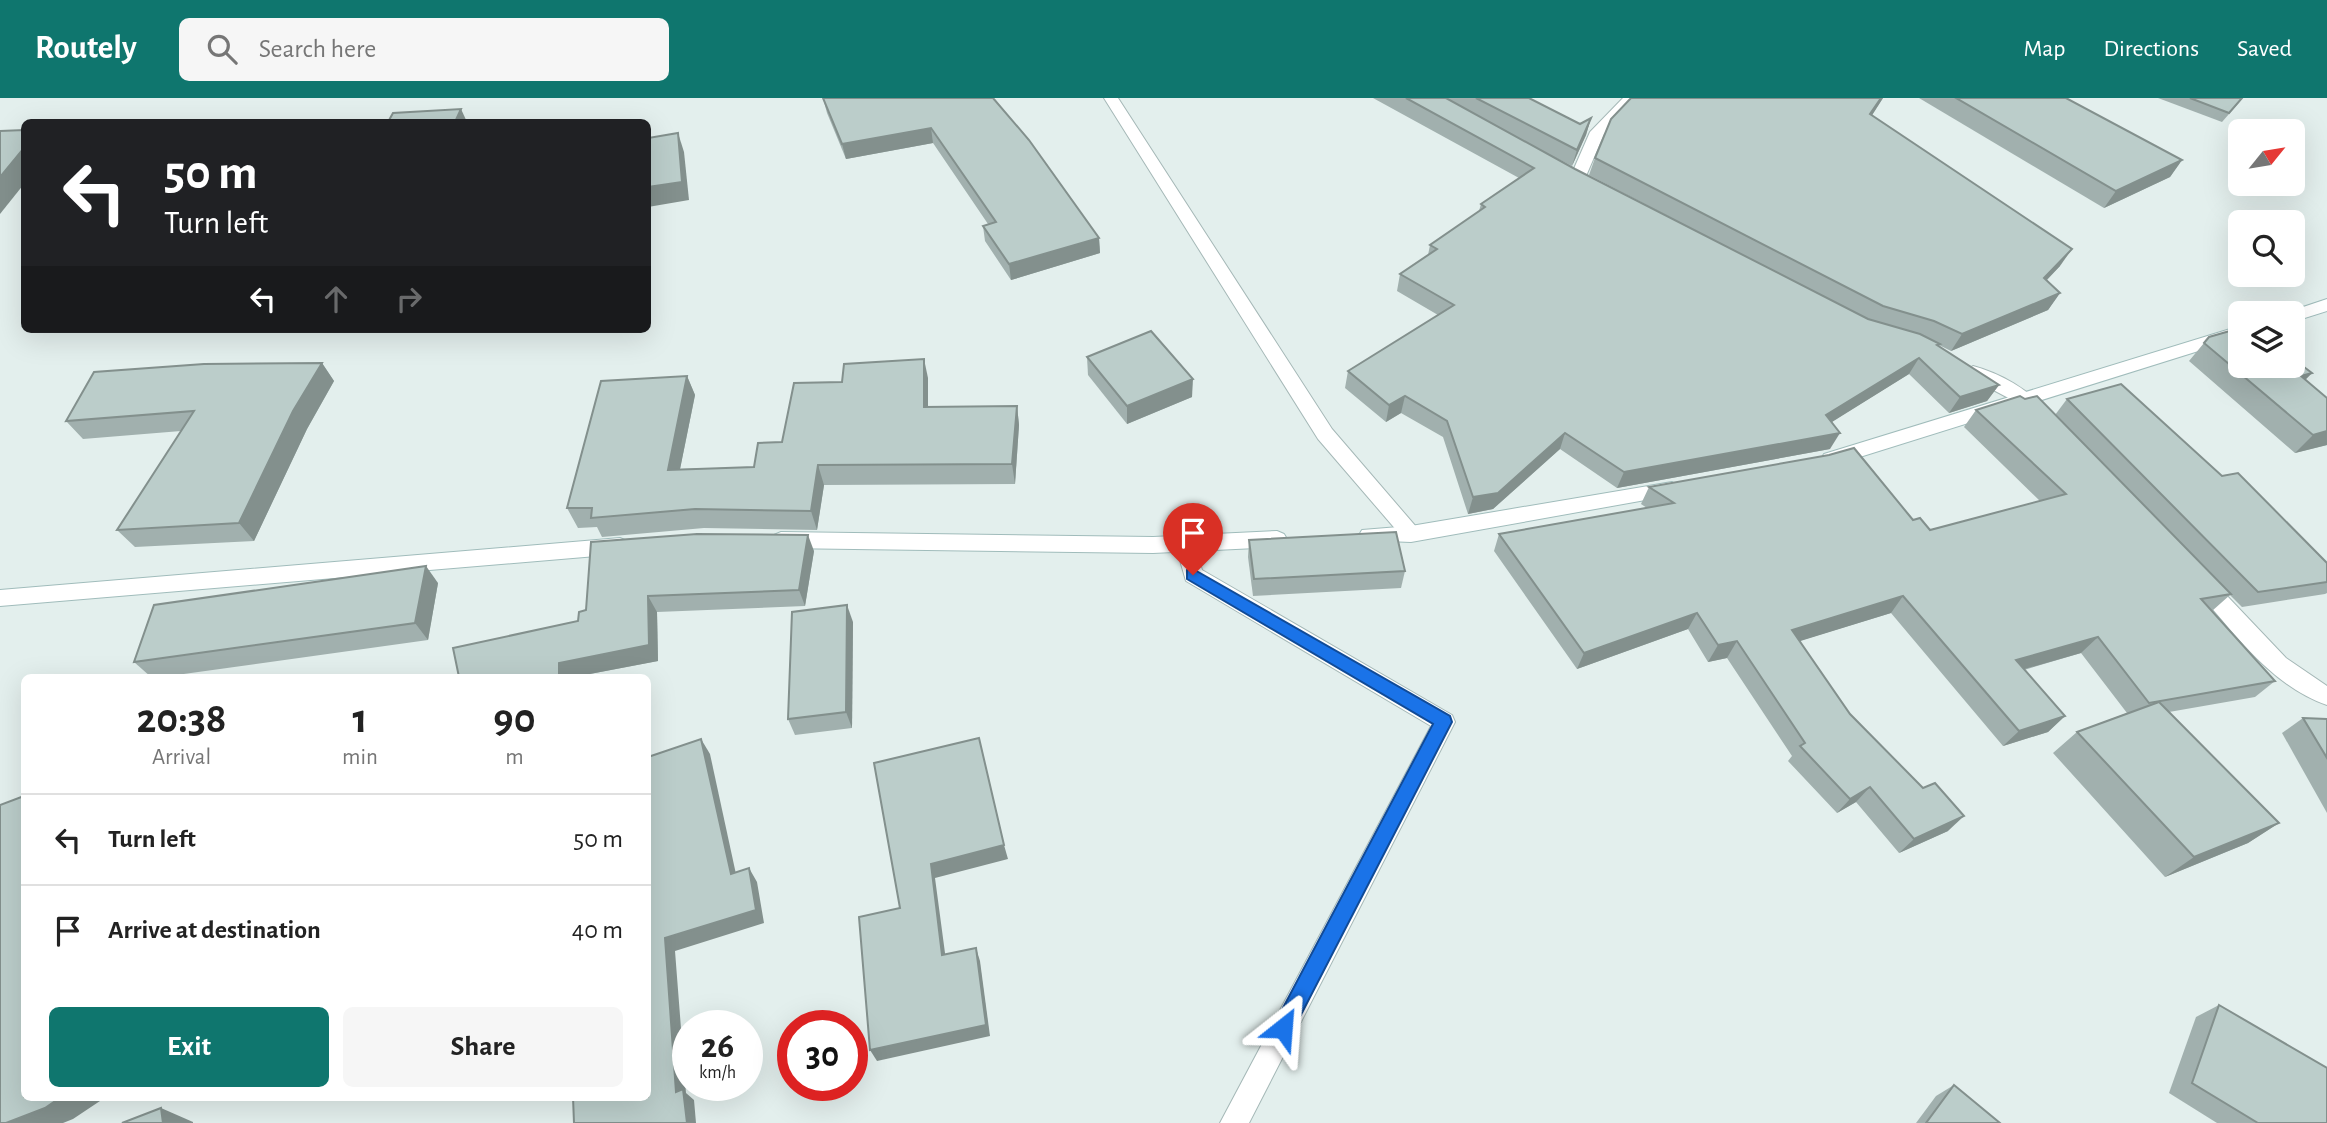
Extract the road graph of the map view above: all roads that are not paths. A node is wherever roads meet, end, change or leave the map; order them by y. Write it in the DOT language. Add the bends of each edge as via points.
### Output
graph roads {
  1 [pos="1111,98"];
  2 [pos="1630,98"];
  3 [pos="1577,180"];
  4 [pos="2327,305"];
  5 [pos="2305,312"];
  6 [pos="2228,336"];
  7 [pos="1952,362"];
  8 [pos="2022,397"];
  9 [pos="2050,427"];
  10 [pos="1805,465"];
  11 [pos="1698,485"];
  12 [pos="1411,534"];
  13 [pos="1344,536"];
  14 [pos="1292,538"];
  15 [pos="758,540"];
  16 [pos="1185,543"];
  17 [pos="635,544"];
  18 [pos="2193,574"];
  19 [pos="0,598"];
  20 [pos="2327,696"];
  21 [pos="1234,1123"];
  1 -- 12 [label="main road" via="1325,434"];
  2 -- 3 [label="main road" via="1597,132"];
  4 -- 5 [label="main road"];
  6 -- 8 [label="main road"];
  7 -- 8 [label="main road"];
  8 -- 9 [label="main road"];
  8 -- 10 [label="main road"];
  11 -- 12 [label="main road"];
  12 -- 13 [label="main road"];
  14 -- 16 [label="main road"];
  15 -- 16 [label="main road"];
  16 -- 21 [label="main road" via="1193,575 1444,722"];
  17 -- 19 [label="main road"];
  18 -- 20 [label="main road" via="2288,672"];
}
